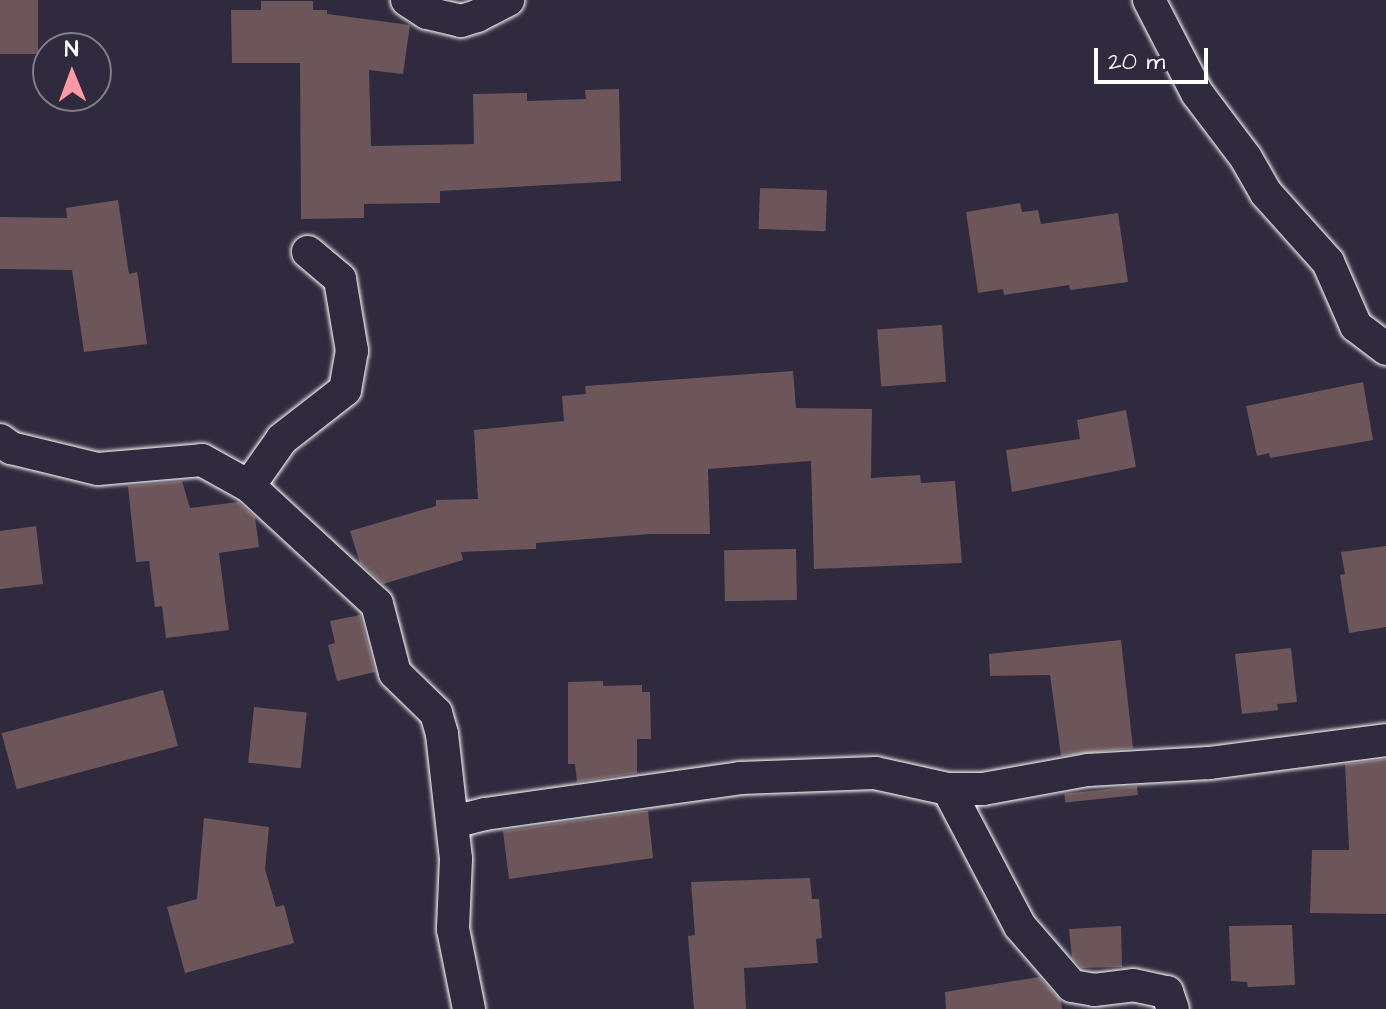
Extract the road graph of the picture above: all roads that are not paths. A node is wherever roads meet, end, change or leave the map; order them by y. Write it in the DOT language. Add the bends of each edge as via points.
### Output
graph roads {
  1 [pos="407,0"];
  2 [pos="508,0"];
  3 [pos="1149,0"];
  4 [pos="308,252"];
  5 [pos="1386,349"];
  6 [pos="0,440"];
  7 [pos="249,486"];
  8 [pos="1386,740"];
  9 [pos="948,789"];
  10 [pos="453,822"];
  11 [pos="469,1009"];
  12 [pos="1173,1009"];
  1 -- 2 [label="street" via="427,13 461,21"];
  3 -- 5 [label="street" via="1197,93 1266,193 1328,262 1356,326"];
  4 -- 7 [label="street" via="340,279 352,351 345,390 282,439"];
  6 -- 7 [label="street" via="11,448 98,469 202,460"];
  7 -- 10 [label="street" via="377,604 395,673 436,713"];
  8 -- 9 [label="street"];
  9 -- 10 [label="street" via="875,773 775,775"];
  9 -- 12 [label="street" via="1020,926 1072,986 1094,990 1133,985 1167,992"];
  10 -- 11 [label="street" via="453,929"];
}
